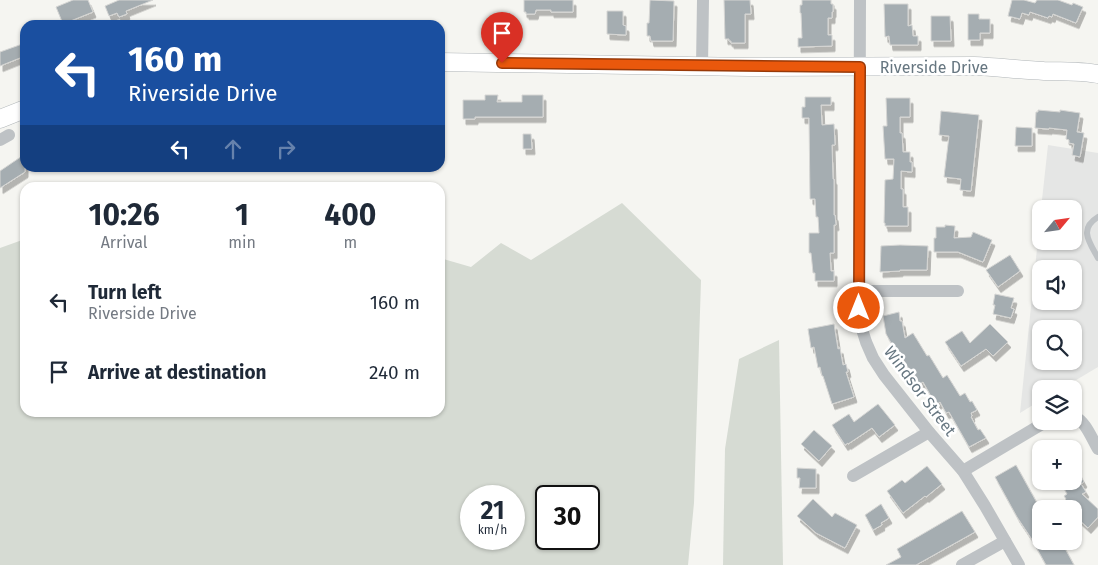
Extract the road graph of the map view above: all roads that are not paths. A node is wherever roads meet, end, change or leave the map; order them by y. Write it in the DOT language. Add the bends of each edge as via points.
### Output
graph roads {
  1 [pos="702,0"];
  2 [pos="860,0"];
  3 [pos="445,62"];
  4 [pos="702,66"];
  5 [pos="860,67"];
  6 [pos="1098,74"];
  7 [pos="20,111"];
  8 [pos="0,119"];
  9 [pos="1098,217"];
  10 [pos="1098,258"];
  11 [pos="860,291"];
  12 [pos="958,291"];
  13 [pos="1082,422"];
  14 [pos="1032,430"];
  15 [pos="929,432"];
  16 [pos="1098,449"];
  17 [pos="962,471"];
  18 [pos="853,476"];
  19 [pos="1005,541"];
  20 [pos="962,565"];
  21 [pos="1019,565"];
  1 -- 4 [label="street"];
  2 -- 5 [label="street, Windsor Street"];
  3 -- 4 [label="main road, Riverside Drive"];
  4 -- 5 [label="main road, Riverside Drive"];
  5 -- 6 [label="main road, Riverside Drive" via="982,67"];
  5 -- 11 [label="street, Windsor Street"];
  7 -- 8 [label="main road"];
  9 -- 10 [label="lane" via="1090,223 1087,234"];
  11 -- 12 [label="street"];
  11 -- 15 [label="street, Windsor Street" via="861,326 873,358"];
  13 -- 16 [label="street"];
  14 -- 17 [label="street"];
  15 -- 17 [label="street, Windsor Street"];
  15 -- 18 [label="street"];
  17 -- 19 [label="street, Windsor Street"];
  19 -- 20 [label="street"];
  19 -- 21 [label="street, Windsor Street"];
}
